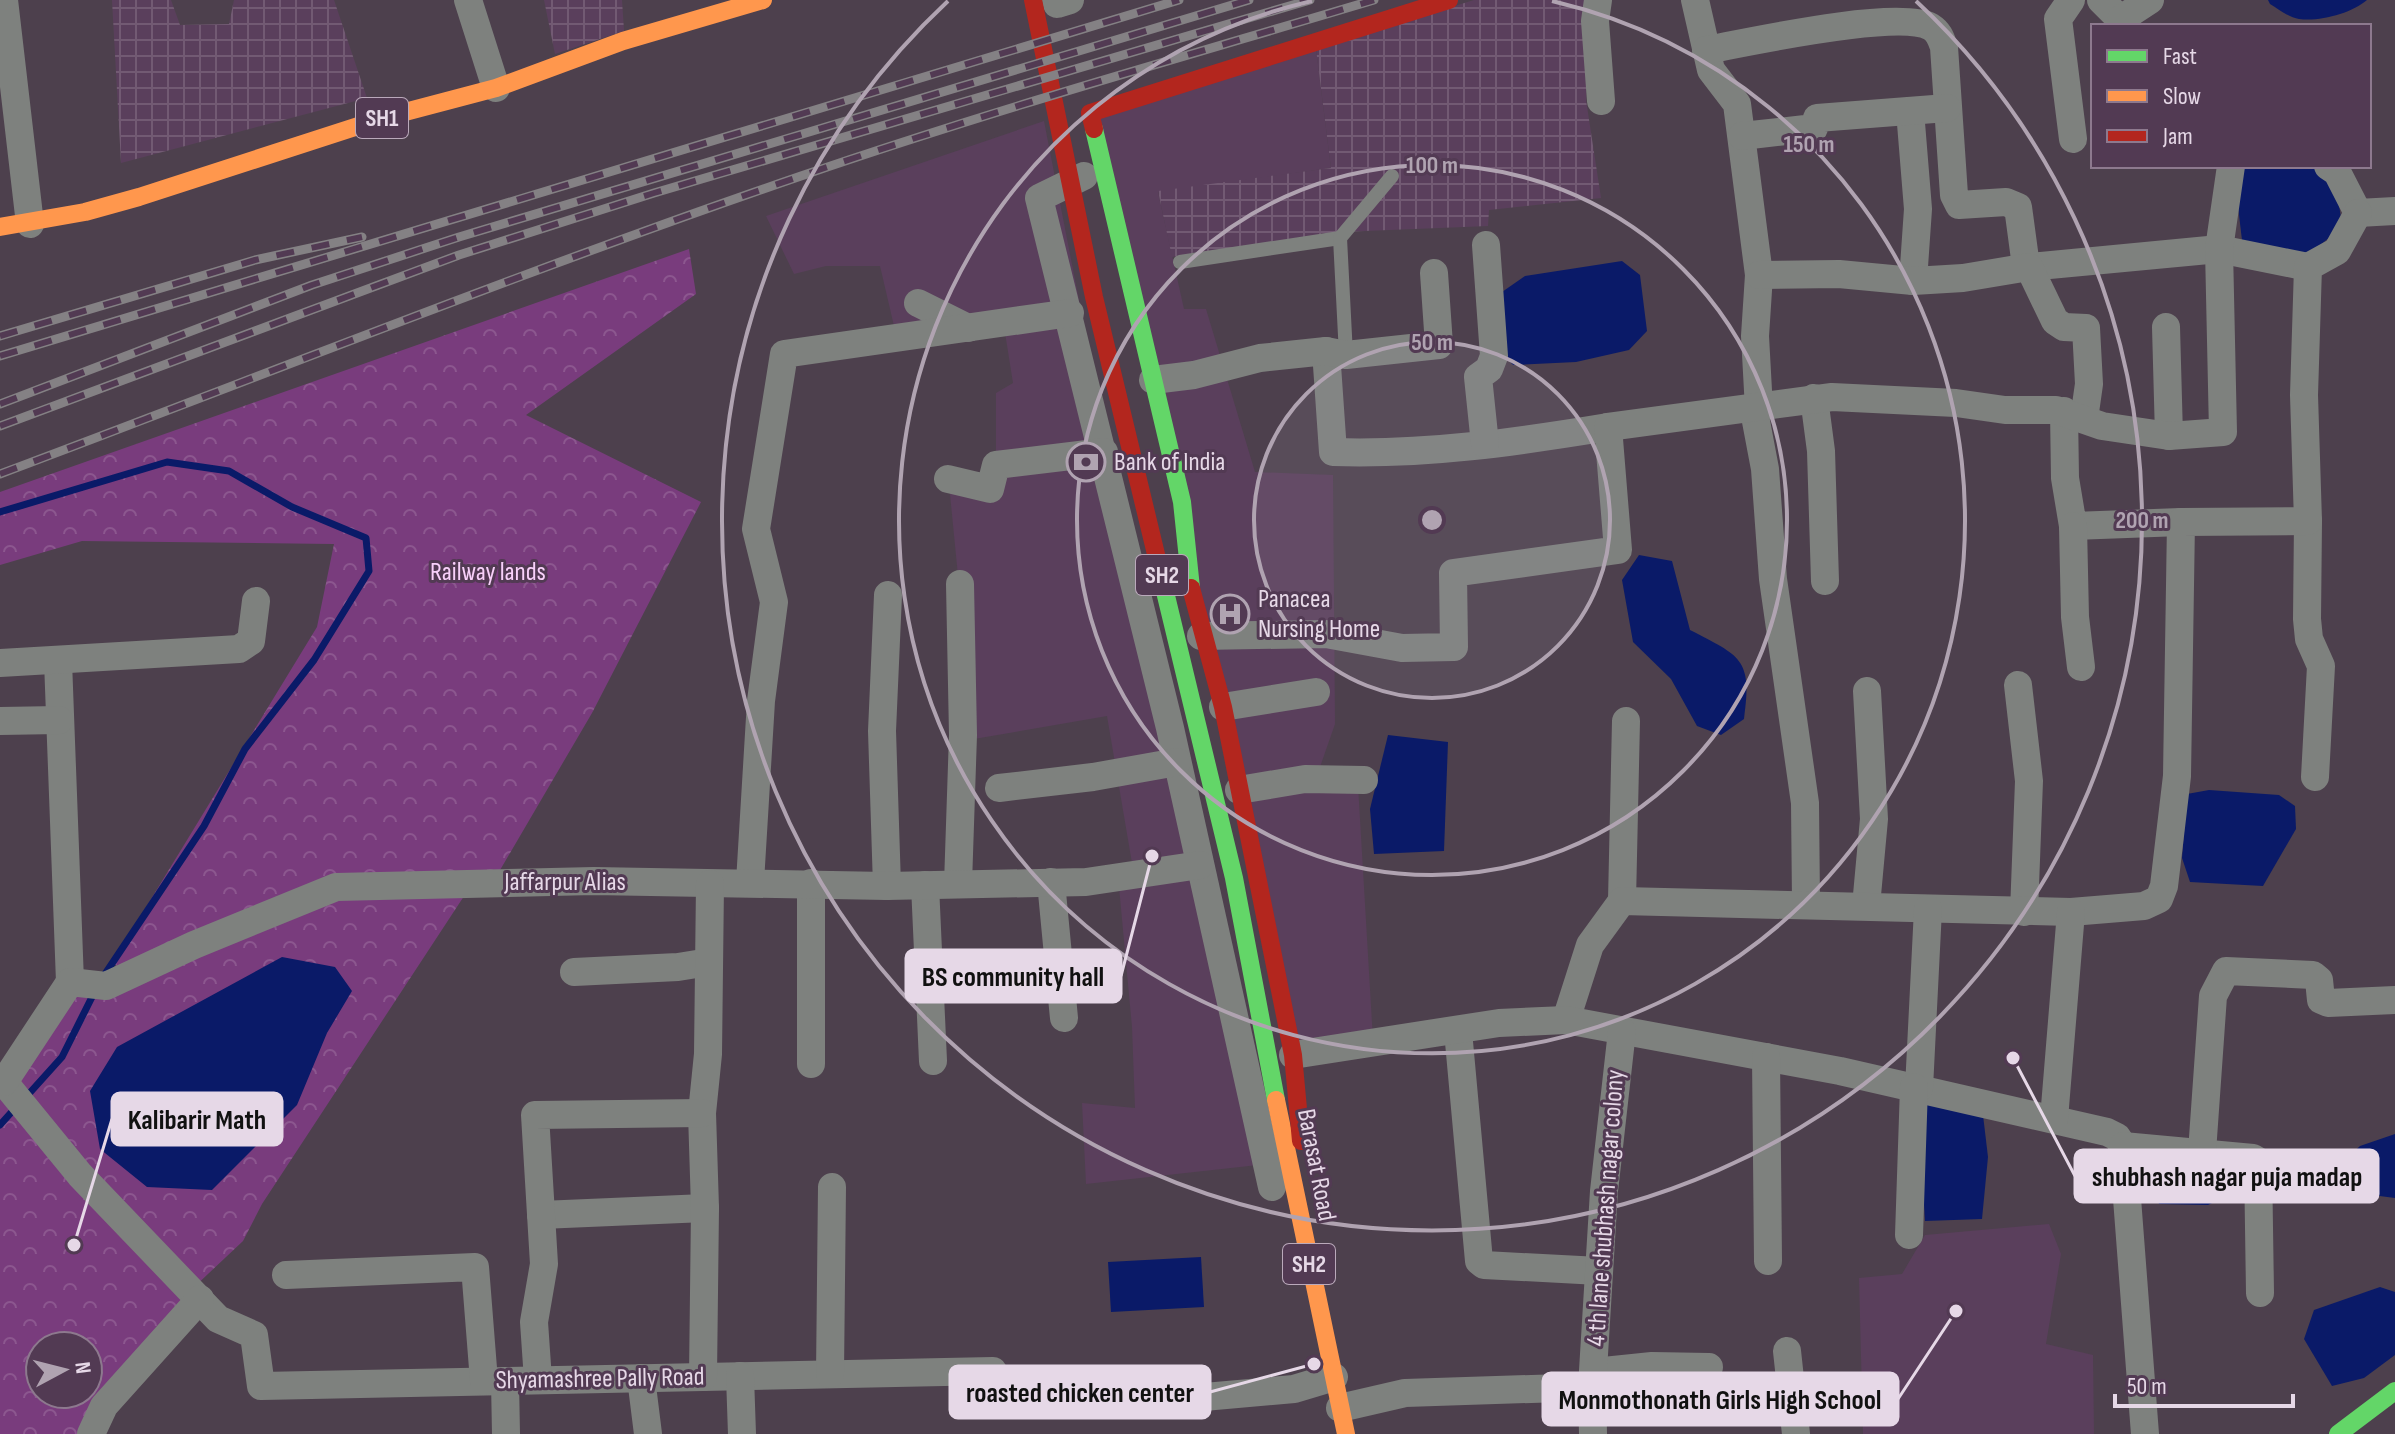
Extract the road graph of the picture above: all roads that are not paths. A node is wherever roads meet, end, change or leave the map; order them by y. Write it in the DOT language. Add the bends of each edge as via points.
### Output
graph roads {
  1 [pos="4,0"];
  2 [pos="468,0"];
  3 [pos="763,0"];
  4 [pos="1033,0"];
  5 [pos="1056,0"];
  6 [pos="1070,0"];
  7 [pos="1449,0"];
  8 [pos="1598,0"];
  9 [pos="1695,0"];
  10 [pos="2071,0"];
  11 [pos="2150,0"];
  12 [pos="2116,15"];
  13 [pos="1706,50"];
  14 [pos="496,88"];
  15 [pos="1601,101"];
  16 [pos="1947,108"];
  17 [pos="1910,111"];
  18 [pos="1742,136"];
  19 [pos="2073,139"];
  20 [pos="1103,167"];
  21 [pos="2231,168"];
  22 [pos="2331,168"];
  23 [pos="1392,176"];
  24 [pos="2395,211"];
  25 [pos="2358,213"];
  26 [pos="30,224"];
  27 [pos="0,227"];
  28 [pos="1340,238"];
  29 [pos="1486,245"];
  30 [pos="2219,249"];
  31 [pos="1180,262"];
  32 [pos="2029,267"];
  33 [pos="2308,267"];
  34 [pos="1434,273"];
  35 [pos="1759,275"];
  36 [pos="1913,281"];
  37 [pos="918,303"];
  38 [pos="1070,313"];
  39 [pos="2166,327"];
  40 [pos="968,328"];
  41 [pos="1336,353"];
  42 [pos="1153,380"];
  43 [pos="1814,398"];
  44 [pos="1759,409"];
  45 [pos="2074,415"];
  46 [pos="1608,427"];
  47 [pos="2169,436"];
  48 [pos="1485,444"];
  49 [pos="1104,452"];
  50 [pos="948,479"];
  51 [pos="2308,521"];
  52 [pos="2181,522"];
  53 [pos="2073,526"];
  54 [pos="1825,581"];
  55 [pos="960,584"];
  56 [pos="888,595"];
  57 [pos="256,601"];
  58 [pos="1201,636"];
  59 [pos="58,661"];
  60 [pos="0,663"];
  61 [pos="2081,667"];
  62 [pos="2018,685"];
  63 [pos="1867,691"];
  64 [pos="1316,692"];
  65 [pos="1223,707"];
  66 [pos="59,720"];
  67 [pos="0,721"];
  68 [pos="1626,721"];
  69 [pos="1177,762"];
  70 [pos="2315,777"];
  71 [pos="1364,780"];
  72 [pos="999,788"];
  73 [pos="1239,790"];
  74 [pos="1200,865"];
  75 [pos="750,882"];
  76 [pos="1051,882"];
  77 [pos="811,883"];
  78 [pos="710,884"];
  79 [pos="958,884"];
  80 [pos="925,885"];
  81 [pos="887,886"];
  82 [pos="1622,901"];
  83 [pos="1806,903"];
  84 [pos="1866,906"];
  85 [pos="1928,909"];
  86 [pos="2024,912"];
  87 [pos="2071,912"];
  88 [pos="709,962"];
  89 [pos="574,972"];
  90 [pos="87,984"];
  91 [pos="2395,1000"];
  92 [pos="1064,1018"];
  93 [pos="1566,1020"];
  94 [pos="1458,1031"];
  95 [pos="1622,1031"];
  96 [pos="1293,1055"];
  97 [pos="1766,1057"];
  98 [pos="933,1061"];
  99 [pos="811,1064"];
  100 [pos="1916,1087"];
  101 [pos="11,1092"];
  102 [pos="702,1113"];
  103 [pos="2054,1119"];
  104 [pos="2123,1146"];
  105 [pos="2202,1152"];
  106 [pos="832,1187"];
  107 [pos="705,1208"];
  108 [pos="541,1215"];
  109 [pos="1302,1234"];
  110 [pos="1909,1235"];
  111 [pos="1768,1261"];
  112 [pos="1599,1271"];
  113 [pos="286,1275"];
  114 [pos="2260,1293"];
  115 [pos="200,1299"];
  116 [pos="1787,1351"];
  117 [pos="1709,1367"];
  118 [pos="830,1374"];
  119 [pos="740,1376"];
  120 [pos="703,1377"];
  121 [pos="1334,1377"];
  122 [pos="641,1378"];
  123 [pos="1593,1379"];
  124 [pos="538,1380"];
  125 [pos="495,1381"];
  126 [pos="2395,1391"];
  127 [pos="1343,1421"];
  128 [pos="91,1434"];
  129 [pos="506,1434"];
  130 [pos="648,1434"];
  131 [pos="742,1434"];
  132 [pos="1593,1434"];
  133 [pos="1796,1434"];
  134 [pos="2145,1434"];
  135 [pos="2338,1434"];
  1 -- 26 [label="street"];
  2 -- 14 [label="street"];
  3 -- 14 [label="main road, SH1" via="623,41"];
  4 -- 109 [label="main road, Barasat Road / SH2" via="1094,297 1234,878"];
  5 -- 6 [label="street"];
  7 -- 20 [label="main road" via="1090,113"];
  8 -- 15 [label="street"];
  9 -- 13 [label="street"];
  10 -- 19 [label="street" via="2058,19"];
  11 -- 12 [label="street"];
  13 -- 16 [label="street" via="1824,29 1898,22 1928,25 1944,47"];
  13 -- 18 [label="street" via="1711,70 1737,104"];
  14 -- 26 [label="main road, SH1" via="386,117 139,197"];
  16 -- 17 [label="street"];
  16 -- 32 [label="street" via="1959,205 2006,202 2018,207"];
  17 -- 18 [label="street" via="1817,118 1814,128"];
  17 -- 36 [label="street" via="1918,209"];
  18 -- 35 [label="street"];
  20 -- 38 [label="street" via="1039,198"];
  20 -- 42 [label="main road"];
  21 -- 30 [label="street"];
  22 -- 25 [label="street"];
  23 -- 28 [label="lane"];
  24 -- 25 [label="street"];
  25 -- 33 [label="street" via="2337,251"];
  26 -- 27 [label="main road, SH1"];
  28 -- 31 [label="lane"];
  28 -- 41 [label="lane"];
  29 -- 48 [label="street" via="1494,356 1478,377"];
  30 -- 32 [label="street"];
  30 -- 33 [label="street"];
  30 -- 47 [label="street" via="2223,432"];
  32 -- 36 [label="street"];
  32 -- 45 [label="street" via="2055,321 2086,328 2089,384"];
  33 -- 51 [label="street"];
  34 -- 41 [label="street" via="1439,345"];
  35 -- 36 [label="street" via="1839,274"];
  35 -- 44 [label="street"];
  37 -- 40 [label="street"];
  38 -- 40 [label="street"];
  38 -- 49 [label="street"];
  39 -- 47 [label="street"];
  40 -- 75 [label="street" via="784,354 756,529 774,602 761,701"];
  41 -- 42 [label="street" via="1260,358"];
  41 -- 48 [label="street" via="1333,452 1387,454"];
  42 -- 58 [label="main road" via="1182,502 1187,571"];
  43 -- 44 [label="street"];
  43 -- 45 [label="street"];
  43 -- 54 [label="street" via="1823,478"];
  44 -- 46 [label="street"];
  44 -- 83 [label="street" via="1755,416 1765,469 1773,579 1805,803"];
  45 -- 47 [label="street" via="2102,426"];
  45 -- 53 [label="street" via="2065,478"];
  46 -- 48 [label="street"];
  46 -- 58 [label="street" via="1618,550 1453,573 1454,647 1402,648 1326,634"];
  49 -- 50 [label="street" via="996,465 990,489"];
  49 -- 69 [label="street"];
  51 -- 52 [label="street"];
  51 -- 70 [label="street" via="2307,619 2321,666"];
  52 -- 53 [label="street"];
  52 -- 87 [label="street" via="2177,776 2164,886 2153,904"];
  53 -- 61 [label="street"];
  55 -- 79 [label="street" via="963,735"];
  56 -- 81 [label="street" via="882,731"];
  57 -- 59 [label="street" via="251,641 243,648"];
  58 -- 65 [label="main road"];
  59 -- 60 [label="street"];
  59 -- 66 [label="street"];
  62 -- 86 [label="street" via="2029,781"];
  63 -- 84 [label="street" via="1874,819"];
  64 -- 65 [label="street"];
  65 -- 73 [label="main road"];
  66 -- 67 [label="street"];
  66 -- 90 [label="street"];
  68 -- 82 [label="street"];
  69 -- 72 [label="street"];
  69 -- 74 [label="street"];
  71 -- 73 [label="street" via="1305,779"];
  73 -- 96 [label="main road"];
  74 -- 76 [label="street, Jaffarpur Alias"];
  74 -- 109 [label="street" via="1274,1195"];
  75 -- 77 [label="street, Jaffarpur Alias"];
  75 -- 78 [label="street, Jaffarpur Alias"];
  76 -- 79 [label="street, Jaffarpur Alias"];
  76 -- 92 [label="street"];
  77 -- 81 [label="street, Jaffarpur Alias"];
  77 -- 99 [label="street"];
  78 -- 88 [label="street"];
  78 -- 90 [label="street, Jaffarpur Alias" via="336,887"];
  79 -- 80 [label="street, Jaffarpur Alias"];
  80 -- 81 [label="street, Jaffarpur Alias"];
  80 -- 98 [label="street"];
  82 -- 83 [label="street"];
  82 -- 93 [label="street" via="1590,945"];
  83 -- 84 [label="street"];
  84 -- 85 [label="street"];
  85 -- 86 [label="street"];
  85 -- 100 [label="street"];
  86 -- 87 [label="street"];
  87 -- 103 [label="street"];
  88 -- 89 [label="street"];
  88 -- 102 [label="street"];
  90 -- 101 [label="street"];
  91 -- 105 [label="street" via="2328,1003 2321,1000 2319,980 2313,975 2226,971 2213,996"];
  93 -- 94 [label="street"];
  93 -- 95 [label="street"];
  94 -- 96 [label="street"];
  94 -- 112 [label="street" via="1479,1261"];
  95 -- 97 [label="street"];
  95 -- 112 [label="street, 4 th lane shubhash nagar colony"];
  96 -- 109 [label="main road" via="1304,1172"];
  97 -- 100 [label="street"];
  97 -- 111 [label="street"];
  100 -- 103 [label="street"];
  100 -- 110 [label="street"];
  101 -- 115 [label="street, Shyamashree Pally Road" via="80,1175"];
  102 -- 107 [label="street"];
  102 -- 108 [label="street" via="535,1115"];
  103 -- 104 [label="street" via="2107,1132"];
  104 -- 105 [label="street"];
  104 -- 134 [label="street"];
  105 -- 114 [label="street" via="2258,1161"];
  106 -- 118 [label="street"];
  107 -- 108 [label="street"];
  107 -- 120 [label="street"];
  108 -- 124 [label="street" via="544,1264 534,1322"];
  109 -- 121 [label="main road, Barasat Road / SH2"];
  112 -- 123 [label="street, 4 th lane shubhash nagar colony"];
  113 -- 125 [label="street" via="475,1267"];
  115 -- 125 [label="street, Shyamashree Pally Road" via="218,1319 254,1335 261,1386"];
  115 -- 128 [label="street" via="104,1406"];
  116 -- 133 [label="street"];
  117 -- 123 [label="street" via="1652,1366"];
  118 -- 119 [label="street, Shyamashree Pally Road"];
  118 -- 121 [label="street, Shyamashree Pally Road" via="993,1371 1004,1392 1091,1387 1170,1400 1294,1389"];
  119 -- 120 [label="street, Shyamashree Pally Road"];
  119 -- 131 [label="street"];
  120 -- 122 [label="street, Shyamashree Pally Road"];
  121 -- 127 [label="main road, Barasat Road / SH2"];
  122 -- 124 [label="street, Shyamashree Pally Road"];
  122 -- 130 [label="street"];
  123 -- 127 [label="street" via="1405,1393"];
  123 -- 132 [label="street, 4 th lane shubhash nagar colony"];
  124 -- 125 [label="street, Shyamashree Pally Road"];
  125 -- 129 [label="street"];
  126 -- 135 [label="main road"];
}
